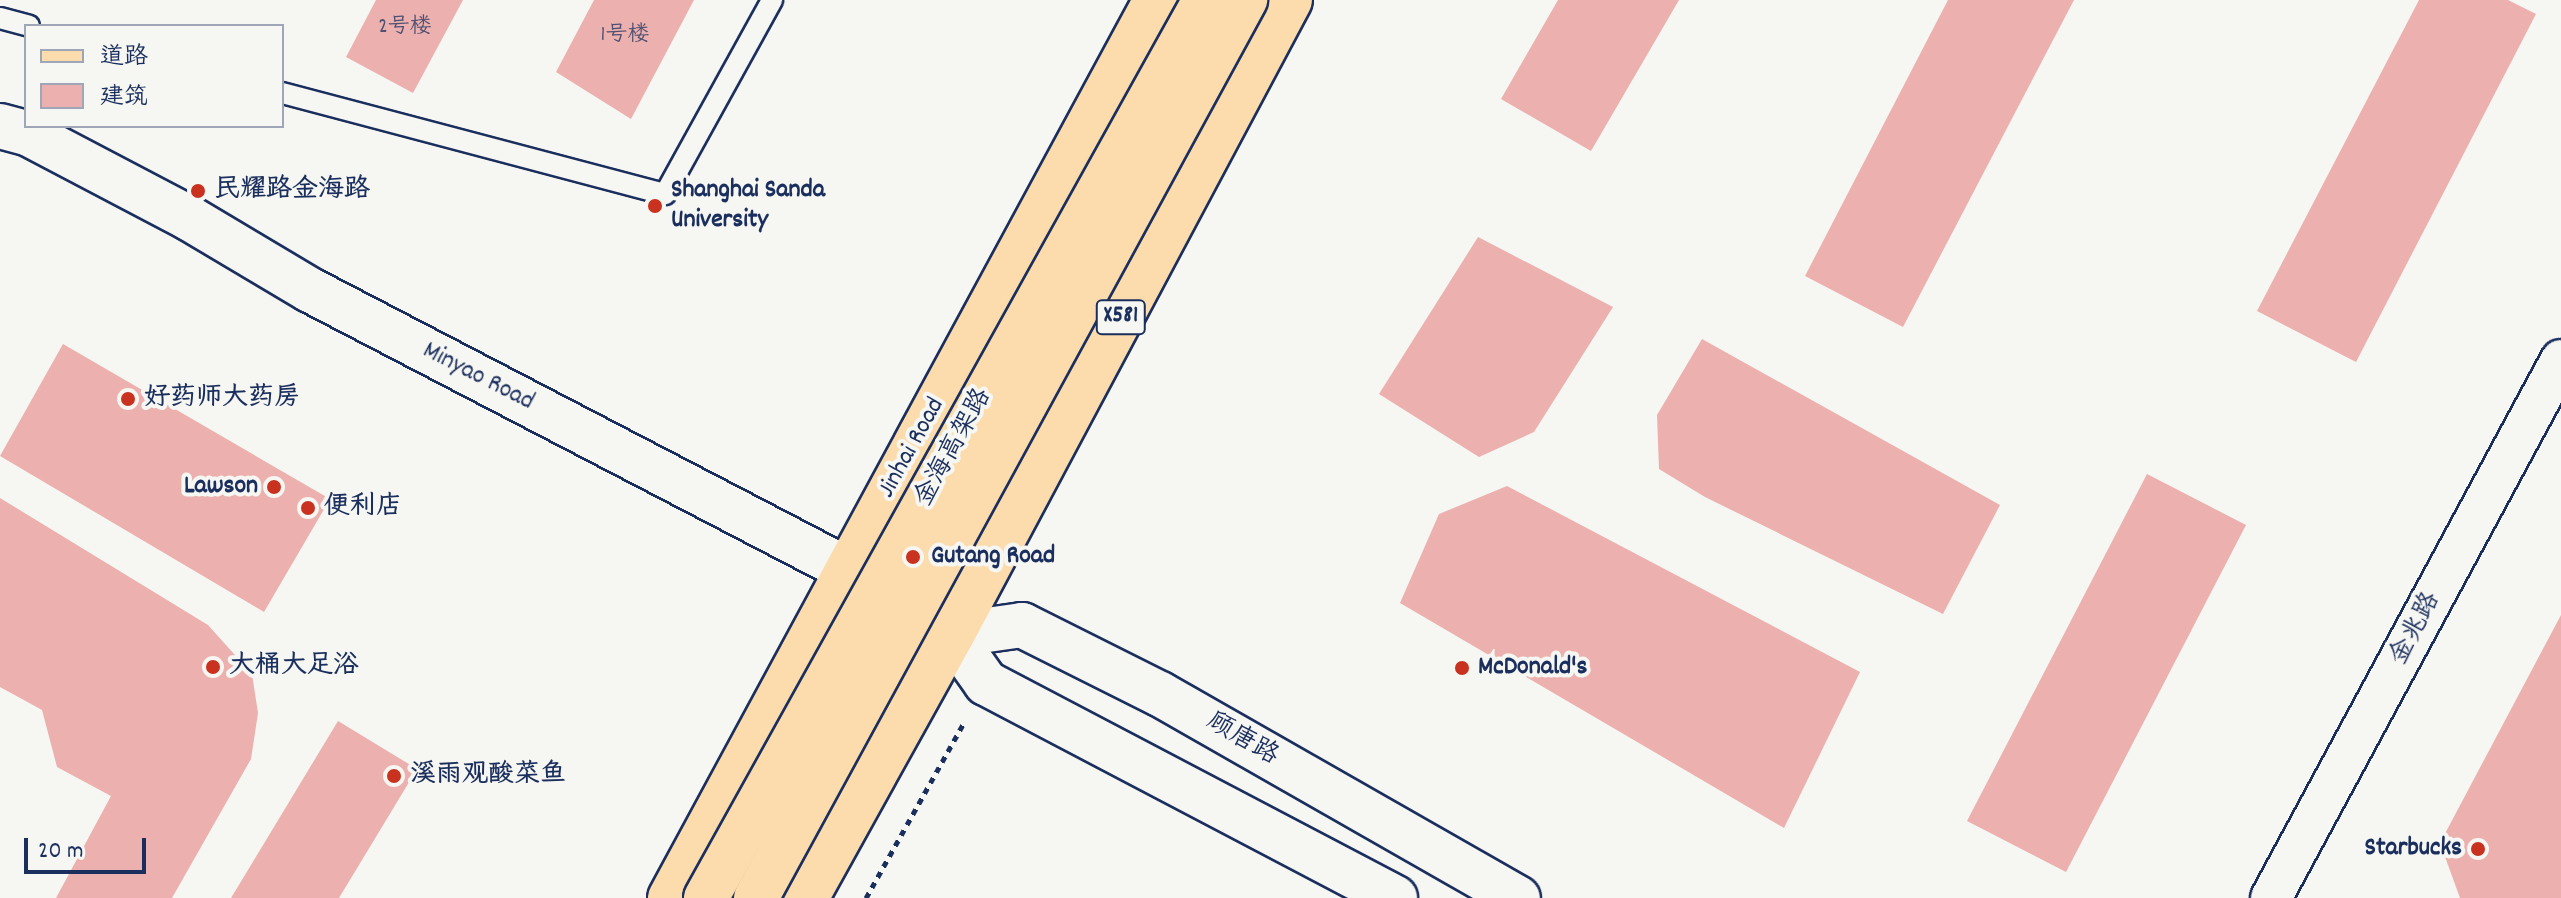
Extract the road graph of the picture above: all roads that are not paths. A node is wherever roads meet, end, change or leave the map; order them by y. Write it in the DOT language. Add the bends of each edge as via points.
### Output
graph roads {
  1 [pos="772,0"];
  2 [pos="1156,0"];
  3 [pos="1205,0"];
  4 [pos="1245,0"];
  5 [pos="1287,0"];
  6 [pos="0,18"];
  7 [pos="24,25"];
  8 [pos="1206,71"];
  9 [pos="284,94"];
  10 [pos="0,126"];
  11 [pos="2561,360"];
  12 [pos="846,569"];
  13 [pos="952,635"];
  14 [pos="670,898"];
  15 [pos="706,898"];
  16 [pos="756,898"];
  17 [pos="806,898"];
  18 [pos="1395,898"];
  19 [pos="1518,898"];
  20 [pos="2271,898"];
  1 -- 9 [label="lane" via="665,194"];
  2 -- 12 [label="main road, Jinhai Road"];
  3 -- 15 [label="main road, 金海高架路, bridge"];
  4 -- 8 [label="main road, 金海高架路, bridge"];
  5 -- 8 [label="main road"];
  5 -- 13 [label="main road, X581"];
  6 -- 7 [label="lane"];
  8 -- 16 [label="main road, 金海高架路, bridge"];
  10 -- 12 [label="main road, Minyao Road" via="40,140 189,218 310,290"];
  11 -- 20 [label="street, 金兆路"];
  12 -- 13 [label="main road, Minyao Road"];
  12 -- 14 [label="main road, Jinhai Road"];
  13 -- 17 [label="main road, X581"];
  13 -- 18 [label="main road" via="986,683"];
  13 -- 19 [label="main road, 顾唐路" via="1022,625 1160,694"];
}
